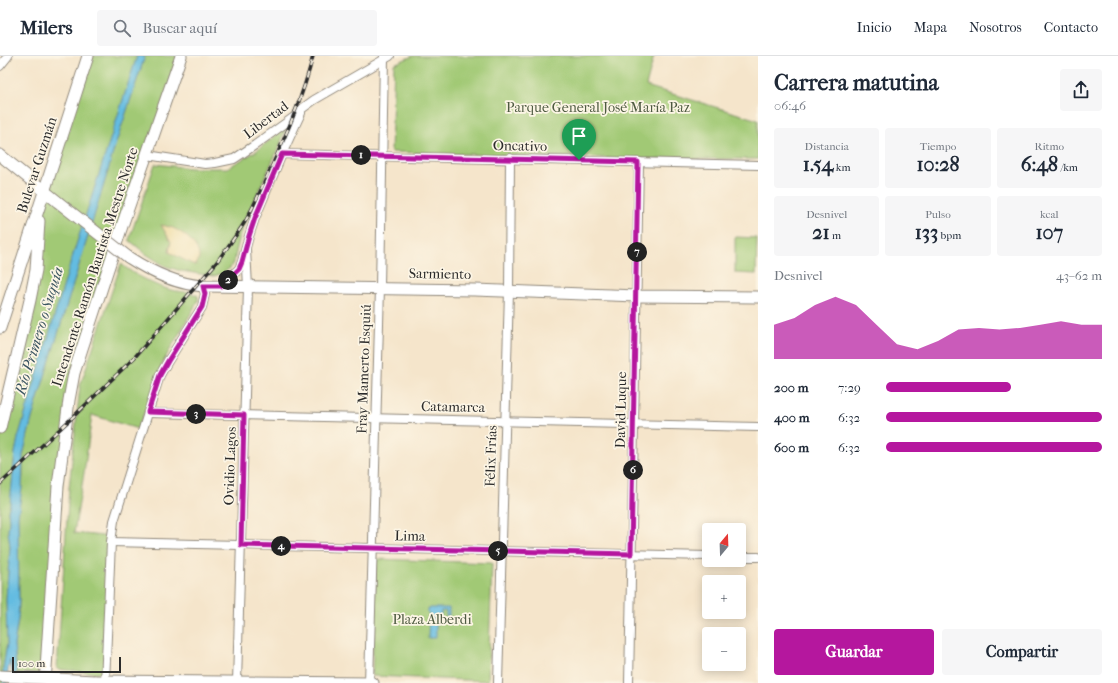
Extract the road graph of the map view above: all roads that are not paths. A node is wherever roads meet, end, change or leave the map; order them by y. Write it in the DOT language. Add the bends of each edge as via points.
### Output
graph roads {
  1 [pos="8,56"];
  2 [pos="88,56"];
  3 [pos="181,56"];
  4 [pos="386,57"];
  5 [pos="0,66"];
  6 [pos="303,108"];
  7 [pos="282,154"];
  8 [pos="0,155"];
  9 [pos="147,155"];
  10 [pos="382,156"];
  11 [pos="510,158"];
  12 [pos="638,162"];
  13 [pos="758,164"];
  14 [pos="45,192"];
  15 [pos="40,204"];
  16 [pos="246,249"];
  17 [pos="203,286"];
  18 [pos="221,286"];
  19 [pos="248,287"];
  20 [pos="380,288"];
  21 [pos="509,291"];
  22 [pos="637,296"];
  23 [pos="758,297"];
  24 [pos="0,328"];
  25 [pos="148,412"];
  26 [pos="244,415"];
  27 [pos="376,418"];
  28 [pos="505,421"];
  29 [pos="634,424"];
  30 [pos="758,427"];
  31 [pos="0,428"];
  32 [pos="111,542"];
  33 [pos="241,545"];
  34 [pos="373,548"];
  35 [pos="502,551"];
  36 [pos="631,554"];
  37 [pos="702,556"];
  38 [pos="746,557"];
  39 [pos="758,557"];
  40 [pos="0,676"];
  41 [pos="101,682"];
  42 [pos="45,683"];
  43 [pos="237,683"];
  44 [pos="369,683"];
  45 [pos="373,683"];
  46 [pos="498,683"];
  47 [pos="629,683"];
  1 -- 5 [label="street"];
  2 -- 14 [label="main road, Bulevar Guzmán"];
  3 -- 9 [label="main road, Intendente Ramón Bautista Mestre Norte"];
  4 -- 6 [label="street, Libertad"];
  4 -- 10 [label="street, Fray Mamerto Esquiú"];
  6 -- 7 [label="street, Ovidio Lagos"];
  6 -- 9 [label="street, Libertad" via="234,159 205,164"];
  7 -- 10 [label="street, Oncativo"];
  7 -- 16 [label="street, Ovidio Lagos" via="255,218"];
  8 -- 14 [label="main road"];
  9 -- 42 [label="main road, Intendente Ramón Bautista Mestre Norte" via="74,373 58,486"];
  10 -- 11 [label="street, Oncativo"];
  10 -- 20 [label="street, Fray Mamerto Esquiú"];
  11 -- 12 [label="street, Oncativo"];
  11 -- 21 [label="street, Félix Frías"];
  12 -- 13 [label="street, Oncativo"];
  12 -- 22 [label="street, David Luque"];
  14 -- 15 [label="main road, Bulevar Guzmán"];
  14 -- 17 [label="main road, Sarmiento, bridge" via="142,267 177,282"];
  15 -- 24 [label="main road, Bulevar Guzmán"];
  15 -- 31 [label="main road" via="36,270"];
  16 -- 18 [label="street, Ovidio Lagos" via="239,269"];
  16 -- 19 [label="street, Ovidio Lagos"];
  17 -- 18 [label="main road, Sarmiento"];
  17 -- 25 [label="street" via="205,294 202,307 160,375"];
  18 -- 19 [label="main road, Sarmiento"];
  19 -- 20 [label="main road, Sarmiento"];
  19 -- 26 [label="street, Ovidio Lagos"];
  20 -- 21 [label="main road, Sarmiento"];
  20 -- 27 [label="street, Fray Mamerto Esquiú"];
  21 -- 22 [label="main road, Sarmiento"];
  21 -- 28 [label="street, Félix Frías"];
  22 -- 23 [label="main road, Sarmiento"];
  22 -- 29 [label="street, David Luque"];
  25 -- 26 [label="street, Catamarca"];
  25 -- 32 [label="street" via="114,521"];
  26 -- 27 [label="street, Catamarca"];
  26 -- 33 [label="street, Ovidio Lagos"];
  27 -- 28 [label="street, Catamarca"];
  27 -- 34 [label="street, Fray Mamerto Esquiú"];
  28 -- 29 [label="street, Catamarca"];
  28 -- 35 [label="street, Félix Frías"];
  29 -- 30 [label="street, Catamarca"];
  29 -- 36 [label="street, David Luque"];
  32 -- 33 [label="street, Lima"];
  32 -- 41 [label="street" via="106,668"];
  33 -- 34 [label="street, Lima"];
  33 -- 43 [label="street, Ovidio Lagos"];
  34 -- 35 [label="street, Lima"];
  34 -- 44 [label="street, Fray Mamerto Esquiú"];
  35 -- 36 [label="street, Lima"];
  35 -- 46 [label="street, Félix Frías"];
  36 -- 37 [label="street, Lima"];
  36 -- 47 [label="street, David Luque"];
  38 -- 39 [label="street"];
  40 -- 41 [label="main road, bridge"];
  41 -- 43 [label="main road"];
  43 -- 44 [label="main road"];
  44 -- 45 [label="main road"];
}
